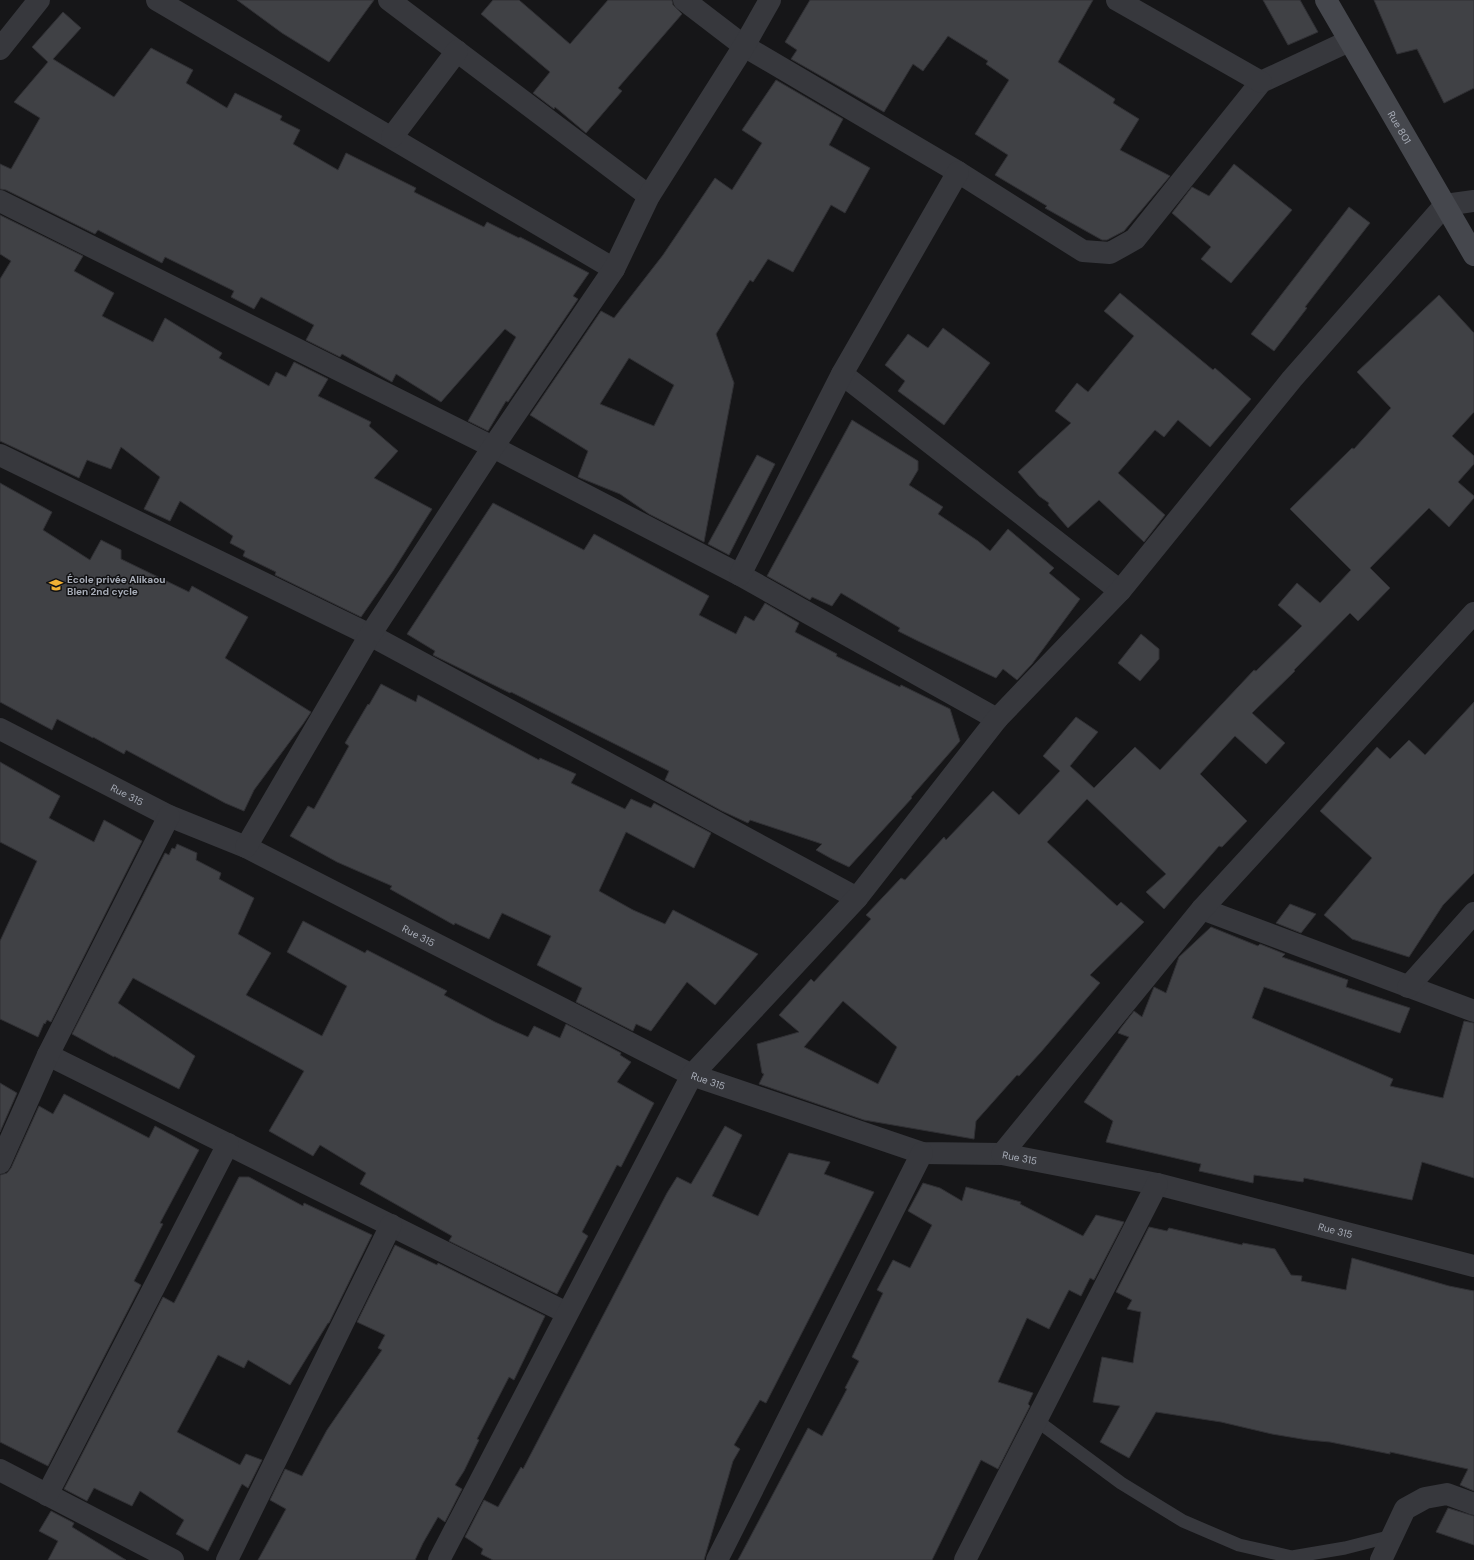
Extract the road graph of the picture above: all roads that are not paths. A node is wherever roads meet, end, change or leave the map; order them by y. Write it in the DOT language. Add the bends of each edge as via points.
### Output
graph roads {
  1 [pos="157,0"];
  2 [pos="389,0"];
  3 [pos="684,0"];
  4 [pos="770,0"];
  5 [pos="1117,0"];
  6 [pos="1326,0"];
  7 [pos="31,3"];
  8 [pos="1349,41"];
  9 [pos="744,46"];
  10 [pos="0,49"];
  11 [pos="457,51"];
  12 [pos="1261,82"];
  13 [pos="392,137"];
  14 [pos="958,172"];
  15 [pos="649,196"];
  16 [pos="0,201"];
  17 [pos="1474,201"];
  18 [pos="1445,205"];
  19 [pos="1474,255"];
  20 [pos="614,269"];
  21 [pos="842,374"];
  22 [pos="493,447"];
  23 [pos="0,454"];
  24 [pos="740,576"];
  25 [pos="1120,591"];
  26 [pos="1474,612"];
  27 [pos="370,635"];
  28 [pos="997,719"];
  29 [pos="0,729"];
  30 [pos="169,816"];
  31 [pos="246,847"];
  32 [pos="857,898"];
  33 [pos="1202,909"];
  34 [pos="1474,913"];
  35 [pos="1408,987"];
  36 [pos="1474,1011"];
  37 [pos="48,1055"];
  38 [pos="692,1075"];
  39 [pos="228,1144"];
  40 [pos="922,1153"];
  41 [pos="1002,1154"];
  42 [pos="0,1163"];
  43 [pos="1157,1184"];
  44 [pos="391,1225"];
  45 [pos="1474,1266"];
  46 [pos="568,1313"];
  47 [pos="1036,1420"];
  48 [pos="0,1470"];
  49 [pos="48,1495"];
  50 [pos="1474,1504"];
  51 [pos="1392,1536"];
  52 [pos="173,1560"];
  53 [pos="227,1560"];
  54 [pos="439,1560"];
  55 [pos="717,1560"];
  56 [pos="965,1560"];
  57 [pos="1381,1560"];
  1 -- 13 [label="street"];
  2 -- 11 [label="street"];
  3 -- 9 [label="street"];
  4 -- 9 [label="street"];
  5 -- 12 [label="street"];
  6 -- 8 [label="street, Rue 801"];
  7 -- 10 [label="street"];
  8 -- 12 [label="street"];
  8 -- 18 [label="street, Rue 801"];
  9 -- 14 [label="street"];
  9 -- 15 [label="street"];
  11 -- 13 [label="street"];
  11 -- 15 [label="street"];
  12 -- 14 [label="street" via="1135,239 1110,254 1083,251"];
  13 -- 20 [label="street"];
  14 -- 21 [label="street"];
  15 -- 20 [label="street"];
  16 -- 22 [label="street"];
  17 -- 18 [label="street"];
  18 -- 19 [label="street, Rue 801"];
  18 -- 25 [label="street" via="1292,379"];
  20 -- 22 [label="street"];
  21 -- 24 [label="street"];
  21 -- 25 [label="street"];
  22 -- 24 [label="street"];
  22 -- 27 [label="street"];
  23 -- 27 [label="street"];
  24 -- 28 [label="street"];
  25 -- 28 [label="street"];
  26 -- 33 [label="street"];
  27 -- 31 [label="street"];
  27 -- 32 [label="street"];
  28 -- 32 [label="street"];
  29 -- 30 [label="street, Rue 315"];
  30 -- 31 [label="street, Rue 315"];
  30 -- 37 [label="street"];
  31 -- 38 [label="street, Rue 315"];
  32 -- 38 [label="street"];
  33 -- 35 [label="street"];
  33 -- 41 [label="street"];
  34 -- 35 [label="street"];
  35 -- 36 [label="street"];
  37 -- 39 [label="street"];
  37 -- 42 [label="street"];
  38 -- 40 [label="street, Rue 315"];
  38 -- 46 [label="street"];
  39 -- 44 [label="street"];
  39 -- 49 [label="street"];
  40 -- 41 [label="street, Rue 315"];
  40 -- 55 [label="street"];
  41 -- 43 [label="street, Rue 315"];
  43 -- 45 [label="street, Rue 315"];
  43 -- 47 [label="street"];
  44 -- 46 [label="street"];
  44 -- 53 [label="street"];
  46 -- 54 [label="street"];
  47 -- 51 [label="lane" via="1120,1483 1183,1521 1239,1545 1292,1557 1345,1548"];
  47 -- 56 [label="street"];
  48 -- 49 [label="street"];
  49 -- 52 [label="street"];
  50 -- 51 [label="street" via="1447,1494 1425,1498 1405,1509"];
  51 -- 57 [label="street"];
}
